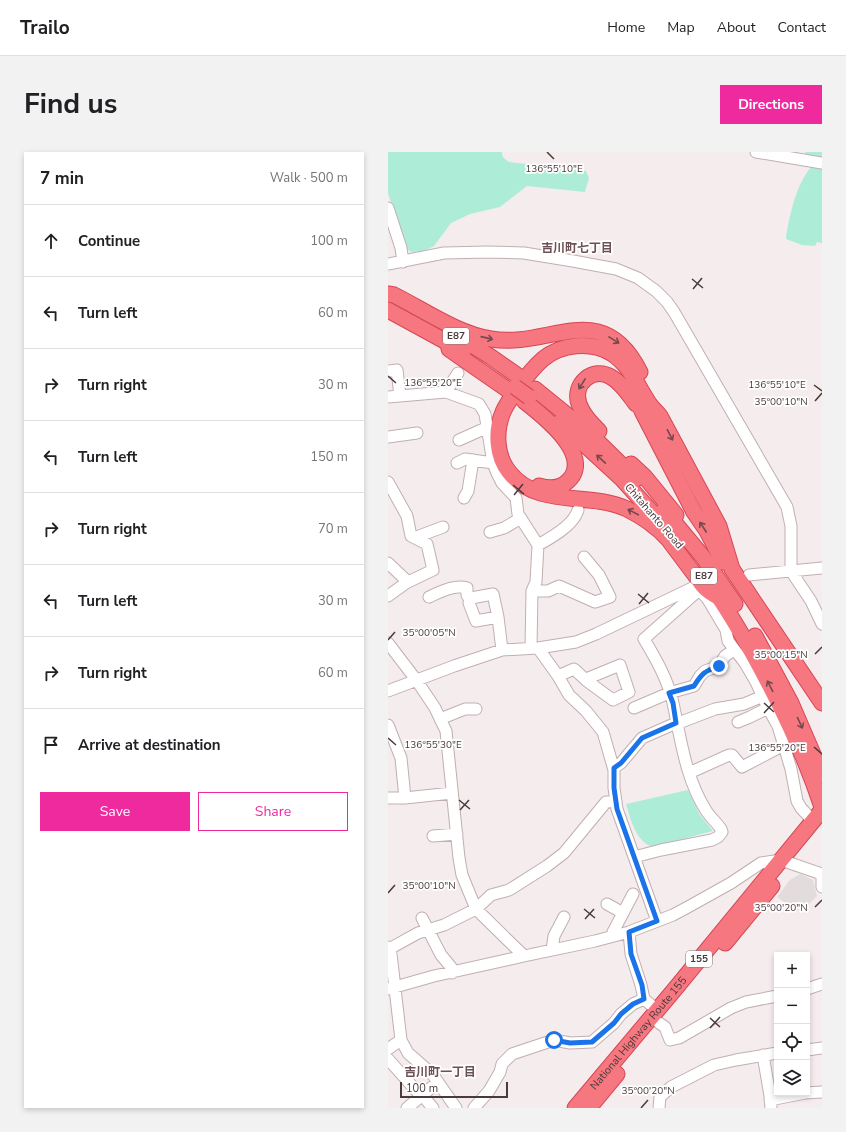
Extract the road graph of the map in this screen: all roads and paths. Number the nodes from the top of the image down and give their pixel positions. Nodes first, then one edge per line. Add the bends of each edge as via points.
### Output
1 (756, 152) edge
2 (822, 162) edge
3 (388, 208) edge
4 (403, 262) junction
5 (388, 264) edge
6 (388, 294) edge
7 (388, 298) edge
8 (388, 310) edge
9 (388, 371) edge
10 (458, 373) dead end
11 (516, 386) junction
12 (446, 392) junction
13 (400, 396) junction
14 (529, 396) junction
15 (388, 397) edge
16 (642, 411) junction
17 (660, 416) junction
18 (488, 427) junction
19 (417, 433) dead end
20 (388, 437) edge
21 (459, 440) dead end
22 (473, 460) junction
23 (457, 463) dead end
24 (493, 463) junction
25 (388, 482) edge
26 (464, 498) dead end
27 (578, 510) dead end
28 (521, 518) junction
29 (443, 526) dead end
30 (490, 532) dead end
31 (416, 538) junction
32 (538, 545) junction
33 (584, 557) dead end
34 (390, 568) edge
35 (822, 568) edge
36 (713, 570) junction
37 (791, 571) junction
38 (748, 575) dead end
39 (406, 583) junction
40 (699, 590) junction
41 (532, 591) junction
42 (388, 596) edge
43 (429, 597) dead end
44 (719, 598) junction
45 (470, 600) junction
46 (819, 611) edge
47 (498, 617) junction
48 (822, 624) edge
49 (388, 643) edge
50 (534, 648) junction
51 (502, 650) junction
52 (734, 650) junction
53 (558, 676) junction
54 (586, 679) dead end
55 (417, 681) junction
56 (388, 691) edge
57 (669, 693) junction
58 (763, 696) junction
59 (822, 703) edge
60 (634, 708) dead end
61 (768, 708) junction
62 (476, 709) dead end
63 (822, 713) edge
64 (440, 719) junction
65 (738, 722) dead end
66 (676, 723) junction
67 (388, 725) edge
68 (784, 745) junction
69 (614, 768) junction
70 (689, 773) junction
71 (822, 775) edge
72 (452, 794) junction
73 (388, 798) edge
74 (405, 798) junction
75 (616, 801) junction
76 (820, 812) edge
77 (457, 834) junction
78 (434, 836) dead end
79 (634, 857) junction
80 (786, 862) junction
81 (822, 874) edge
82 (822, 878) edge
83 (822, 887) edge
84 (633, 894) dead end
85 (607, 904) dead end
86 (476, 909) junction
87 (623, 913) junction
88 (564, 917) dead end
89 (422, 918) dead end
90 (657, 921) junction
91 (428, 929) junction
92 (629, 932) junction
93 (614, 936) junction
94 (389, 948) edge
95 (552, 950) junction
96 (524, 956) junction
97 (452, 973) junction
98 (822, 984) edge
99 (391, 988) edge
100 (810, 988) edge
101 (774, 997) edge
102 (644, 999) junction
103 (658, 1016) junction
104 (401, 1040) junction
105 (822, 1048) edge
106 (388, 1049) edge
107 (810, 1050) edge
108 (774, 1054) edge
109 (763, 1055) junction
110 (388, 1059) edge
111 (438, 1082) junction
112 (822, 1092) edge
113 (422, 1096) junction
114 (770, 1104) edge
115 (406, 1108) edge
116 (433, 1108) edge
117 (456, 1108) edge
118 (474, 1108) edge
119 (575, 1108) edge
120 (589, 1108) edge
121 (659, 1108) edge

1 - 2 street
3 - 4 street
4 - 5 street
4 - 37 street via 444,253 524,253 611,268 638,278 650,287 674,312 784,501 790,520
6 -> 17 highway via 470,334 493,340 526,339 578,330 602,334 620,344 635,362 658,404
7 - 11 highway, Chitahanto Road / E87 via 491,357
8 - 11 highway, Chitahanto Road / E87 via 461,350
9 - 13 street via 397,370
10 - 12 street
11 - 14 highway, Chitahanto Road / E87
12 - 13 street
12 - 18 street via 479,404
13 - 15 street
14 - 16 highway via 536,411 563,437 573,456 572,476 562,485 548,488 532,484 511,464 504,432 510,412 530,382 547,365 560,356 573,353 603,356 626,376
14 - 36 highway, Chitahanto Road / E87 via 558,407 611,453 668,514
44 -> 14 highway, Chitahanto Road / E87 via 647,505 577,437
16 -> 36 highway via 624,388 605,374 591,375 579,387 578,403 586,417 661,496 700,545
63 -> 16 highway via 729,574
44 -> 17 highway via 706,589 666,538 640,516 605,502 552,497 534,491 520,483 509,472 504,466 499,450 499,427 503,412 512,397 544,359 573,346 597,347 616,357 631,373 647,401
17 -> 59 highway via 719,526 732,569
18 - 21 street
18 - 24 street
19 - 20 street
22 - 23 street via 465,459
22 - 24 street
22 - 26 street via 468,490
24 - 28 street via 502,483 516,498
25 - 31 street via 407,516 411,536
27 - 32 street via 576,518
28 - 30 street via 504,528
28 - 32 street
29 - 31 street
31 - 39 street via 427,544 434,570
32 - 41 street via 536,582
33 - 41 street via 610,597 595,602 559,586 548,591
34 - 39 street
35 - 37 street
36 -> 71 highway, Chitahanto Road / E87 via 770,661
37 - 38 street
37 - 46 street
39 - 42 street
40 - 50 street via 696,586 576,642
40 - 52 street via 707,598 726,630 728,641
40 - 57 street via 644,639 659,663
41 - 50 street
43 - 45 street via 450,589 465,587
76 -> 44 highway, Chitahanto Road / E87 via 782,710 737,625
45 - 47 street via 476,621
45 - 47 street via 493,594
46 - 48 street
47 - 51 street
49 - 55 street
50 - 51 street
50 - 53 street
51 - 55 street
52 - 57 street via 725,656 719,666 705,671 694,686
52 - 58 street via 745,663
53 - 54 street via 574,669
53 - 69 street via 569,695 603,732
55 - 56 street
55 - 64 street
57 - 60 street
57 - 66 street
58 - 61 street
58 - 66 street via 744,704 716,709
61 - 65 street
61 - 68 street via 778,726
62 - 64 street via 465,709
64 - 72 street via 446,731
66 - 69 street via 642,738
66 - 70 street
67 - 74 street via 401,758
68 - 70 street via 742,767 732,755 728,755
68 - 76 street via 797,801 801,808
69 - 75 street
70 - 79 street via 707,812 722,832 712,840
72 - 74 street
72 - 77 street
73 - 74 street
75 - 79 street
75 - 86 street via 606,802 564,852 547,866 509,890 491,895
76 - 80 highway, National Highway Route 155 / 155
77 - 78 street
77 - 86 street via 462,875
79 - 90 street
80 - 81 street
80 - 90 street via 762,863 701,901
80 - 103 highway, National Highway Route 155 / 155 via 736,913
82 - 83 street
84 - 87 street
85 - 87 street
86 - 91 street via 444,925
86 - 96 street via 524,953
87 - 93 street via 613,932
88 - 95 street via 554,936
89 - 91 street
90 - 92 street
91 - 94 street
91 - 97 street
92 - 93 street
92 - 102 street via 631,954
93 - 95 street
94 - 99 street
95 - 96 street
96 - 97 street
97 - 99 street
98 - 100 street
99 - 104 street
101 - 103 street via 731,1008 679,1038 670,1040
102 - 103 street
102 - 118 street via 633,1004 592,1042 570,1043 554,1040 512,1054 502,1064 489,1091
103 - 119 highway, National Highway Route 155 / 155
103 - 120 highway, National Highway Route 155 / 155
104 - 106 street
104 - 111 street via 408,1053
105 - 107 street
108 - 109 street
109 - 114 street
109 - 121 street via 714,1065 671,1086 660,1097
110 - 113 street
111 - 113 street
111 - 117 street
112 - 114 street via 805,1093
113 - 115 street
113 - 116 street

